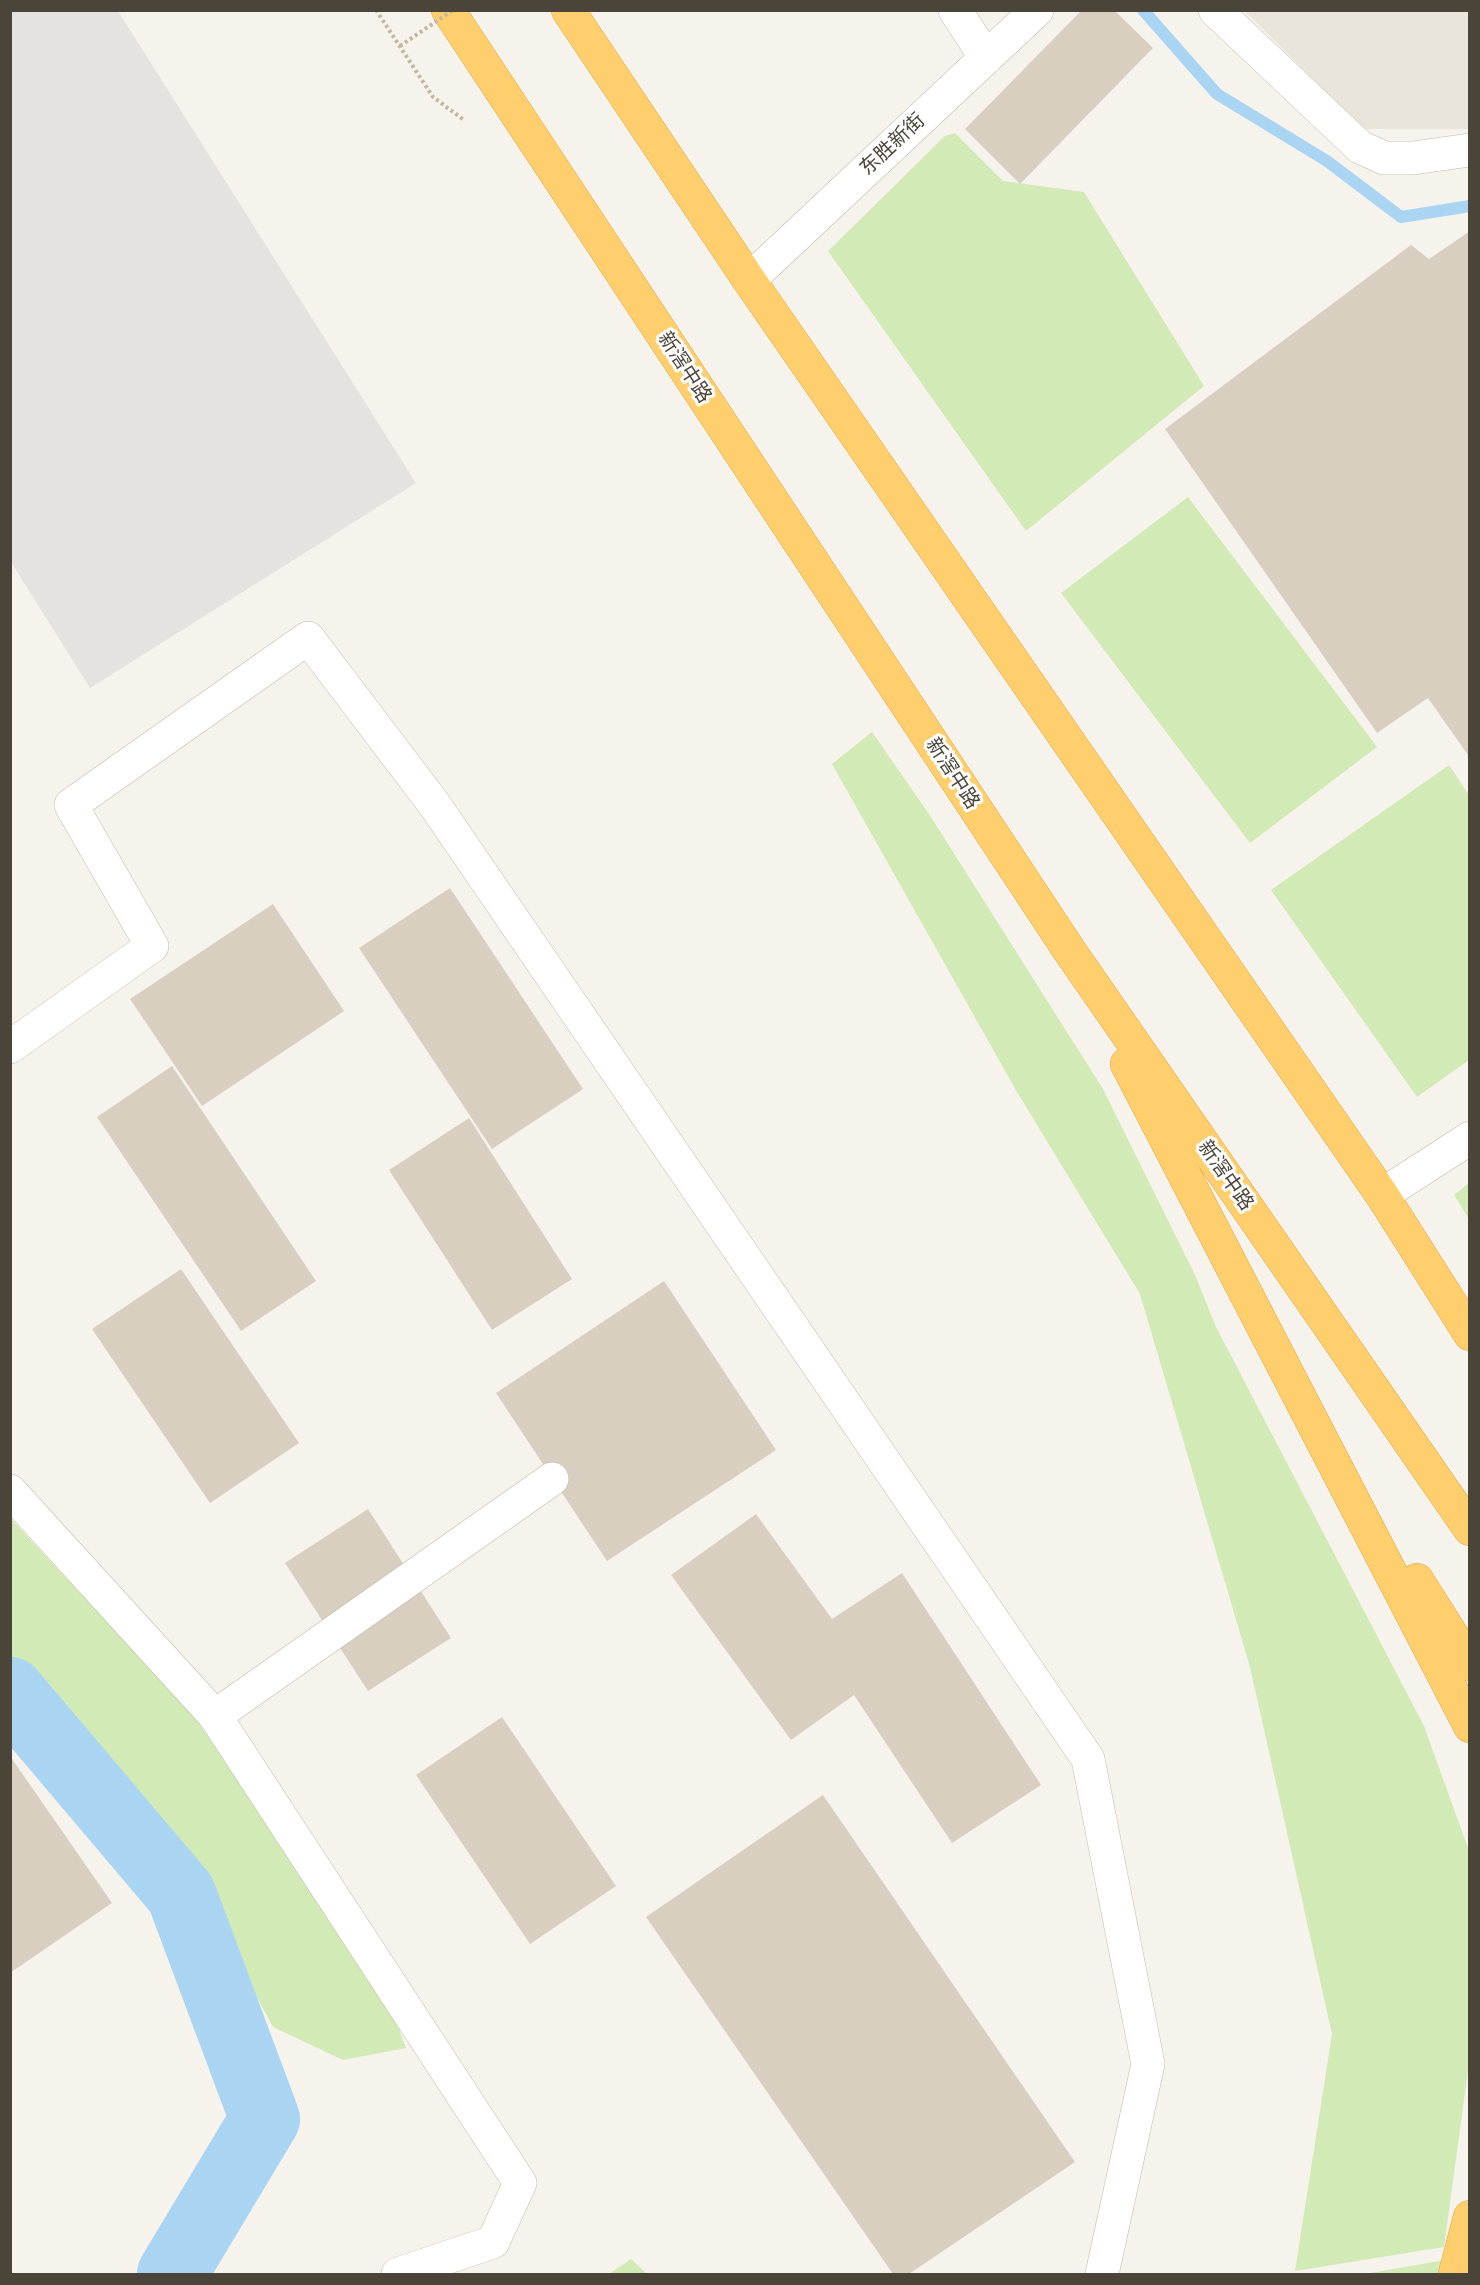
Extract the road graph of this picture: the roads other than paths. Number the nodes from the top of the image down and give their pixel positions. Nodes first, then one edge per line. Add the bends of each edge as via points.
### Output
1 (448, 10) edge
2 (568, 10) edge
3 (955, 10) edge
4 (1037, 10) edge
5 (1215, 10) edge
6 (986, 58) junction
7 (1470, 150) edge
8 (749, 280) junction
9 (1069, 950) junction
10 (10, 1047) edge
11 (1470, 1138) edge
12 (1382, 1195) junction
13 (1470, 1294) edge
14 (1470, 1334) edge
15 (1284, 1368) junction
16 (552, 1479) dead end
17 (10, 1491) edge
18 (1470, 1528) edge
19 (1470, 1664) edge
20 (214, 1716) junction
21 (1470, 1726) edge
22 (1470, 2217) edge
23 (398, 2274) edge
24 (1102, 2274) edge
25 (1455, 2274) edge

1 - 9 highway, 新滘中路
2 - 8 highway
3 - 6 street
4 - 6 street, 东胜新街
5 - 7 street via 1360,147 1384,158
6 - 8 street, 东胜新街
8 - 12 highway
9 - 15 highway
9 - 18 highway, 新滘中路
10 - 24 street via 152,946 71,805 309,638 434,804 1088,1759 1148,2064
11 - 12 street
12 - 13 highway
12 - 14 highway
15 - 19 highway
15 - 21 highway
16 - 20 street
17 - 20 street
20 - 23 street via 520,2182 493,2242
22 - 25 highway

